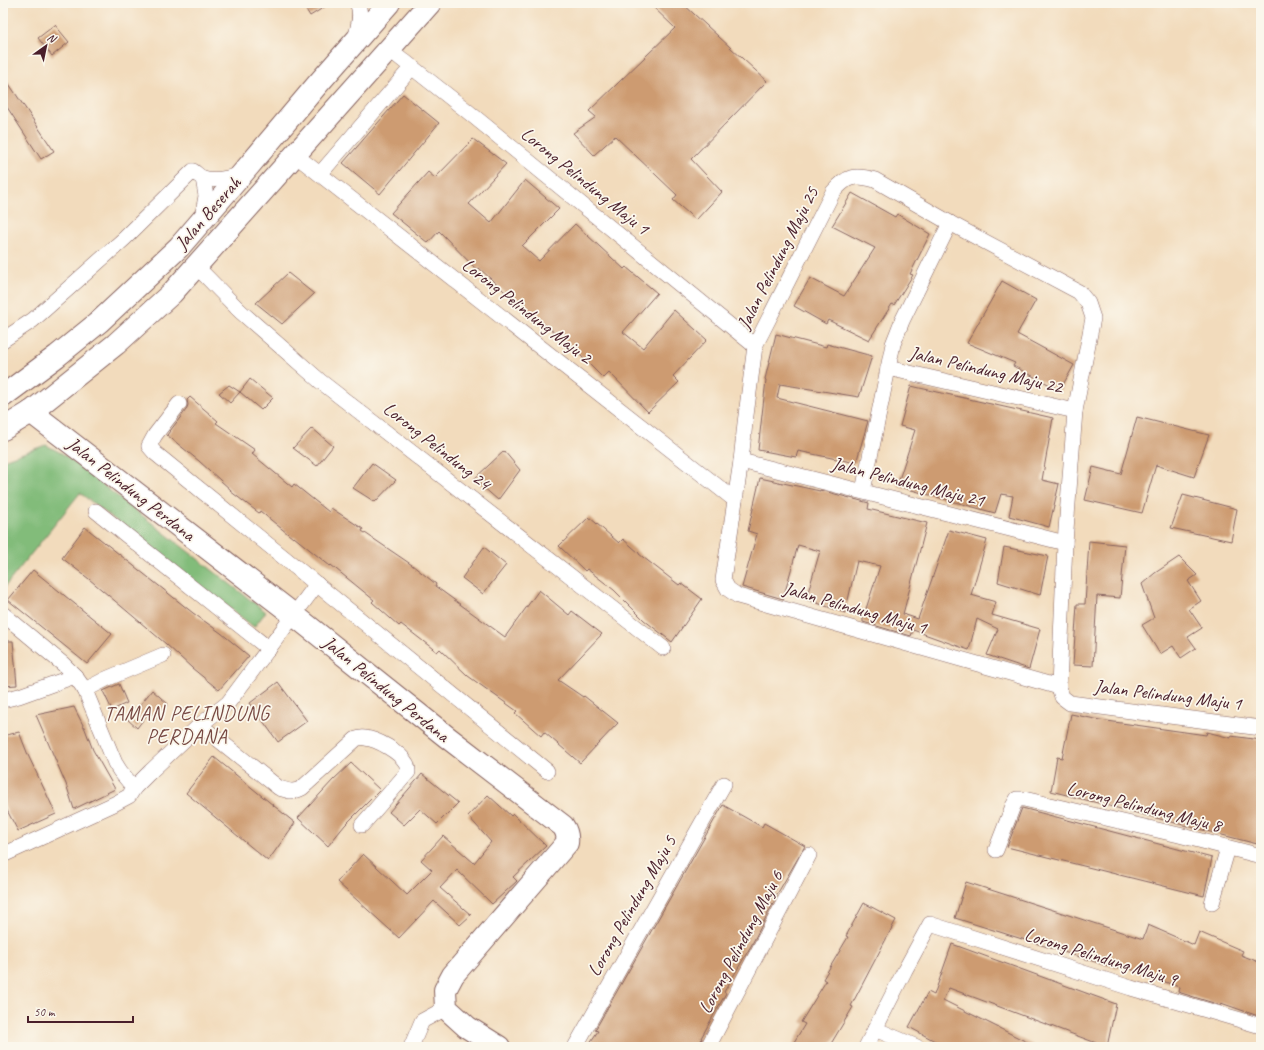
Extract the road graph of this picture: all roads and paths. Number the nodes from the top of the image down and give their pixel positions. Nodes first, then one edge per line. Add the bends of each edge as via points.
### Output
1 (388, 3) edge
2 (392, 3) edge
3 (430, 3) edge
4 (363, 4) edge
5 (414, 20) junction
6 (354, 43) junction
7 (389, 48) junction
8 (412, 67) junction
9 (294, 154) junction
10 (242, 174) junction
11 (320, 174) junction
12 (203, 178) junction
13 (202, 222) junction
14 (950, 223) junction
15 (196, 266) junction
16 (3, 340) edge
17 (755, 346) junction
18 (888, 368) junction
19 (3, 396) edge
20 (179, 404) dead end
21 (1075, 411) junction
22 (31, 412) junction
23 (3, 429) edge
24 (741, 461) junction
25 (863, 492) junction
26 (735, 500) junction
27 (96, 511) dead end
28 (1064, 543) junction
29 (317, 584) junction
30 (3, 614) edge
31 (294, 615) junction
32 (269, 648) junction
33 (663, 648) dead end
34 (163, 656) dead end
35 (75, 676) junction
36 (1059, 687) junction
37 (85, 690) junction
38 (3, 700) edge
39 (200, 725) junction
40 (1261, 728) edge
41 (547, 771) dead end
42 (724, 784) dead end
43 (134, 788) junction
44 (362, 825) dead end
45 (1228, 848) junction
46 (996, 850) dead end
47 (4, 853) edge
48 (809, 855) dead end
49 (1261, 856) edge
50 (1212, 903) dead end
51 (446, 1008) junction
52 (1261, 1026) edge
53 (874, 1029) junction
54 (411, 1047) edge
55 (499, 1047) edge
56 (575, 1047) edge
57 (708, 1047) edge
58 (866, 1047) edge
59 (917, 1047) edge

1 - 6 main road, Jalan Beserah
2 - 5 main road
3 - 5 main road, Jalan Beserah
4 - 6 street
5 - 7 main road, Jalan Beserah
6 - 10 main road, Jalan Beserah
7 - 8 street, Lorong Pelindung Maju 1
7 - 9 main road, Jalan Beserah
8 - 11 street
8 - 17 street, Lorong Pelindung Maju 1
9 - 11 street, Lorong Pelindung Maju 2
9 - 15 main road, Jalan Beserah
10 - 12 street via 224,179
10 - 13 main road, Jalan Beserah
11 - 26 street, Lorong Pelindung Maju 2
12 - 13 street via 206,196
12 - 16 street via 193,170 124,240 33,320
13 - 19 main road, Jalan Beserah via 179,248 99,322
14 - 17 street, Jalan Pelindung Maju 25 via 875,180 855,176 839,184
14 - 18 street via 902,321 893,344
14 - 21 street, Jalan Pelindung Maju 25 via 1079,292 1088,303 1093,318
15 - 22 main road, Jalan Beserah via 172,293 116,344
15 - 33 street, Lorong Pelindung 24 via 240,311 320,380
17 - 24 street, Jalan Pelindung Maju 25
18 - 21 street, Jalan Pelindung Maju 22
18 - 25 street
20 - 29 street, Jalan Pelindung Perdana via 149,446
21 - 28 street
22 - 23 main road, Jalan Beserah
22 - 31 main road, Jalan Pelindung Perdana
24 - 25 street, Jalan Pelindung Maju 21
24 - 26 street, Jalan Pelindung Maju 25
25 - 28 street, Jalan Pelindung Maju 21
26 - 36 street, Jalan Pelindung Maju 1 via 723,580 728,589 738,596
27 - 32 street, Jalan Pelindung Perdana
28 - 36 street
29 - 31 street
29 - 41 street, Jalan Pelindung Perdana
30 - 35 street
31 - 32 street
31 - 51 main road, Jalan Pelindung Perdana via 563,826 566,831 567,842 453,975 446,990
32 - 39 street via 228,703
34 - 37 street
35 - 37 street
35 - 38 street
36 - 40 street, Jalan Pelindung Maju 1 via 1062,697 1070,703
37 - 43 street via 115,763
39 - 43 street
39 - 44 street via 279,788 296,792 356,739 364,737 390,748 407,764 408,772
42 - 56 street, Lorong Pelindung Maju 5
43 - 47 street via 129,796 114,804
45 - 46 street, Lorong Pelindung Maju 8 via 1017,799
45 - 49 street, Lorong Pelindung Maju 8
45 - 50 street
48 - 57 street, Lorong Pelindung Maju 6
51 - 54 street via 422,1021
51 - 55 main road via 467,1027
52 - 53 street, Lorong Pelindung Maju 9 via 930,924
53 - 58 street
53 - 59 street

